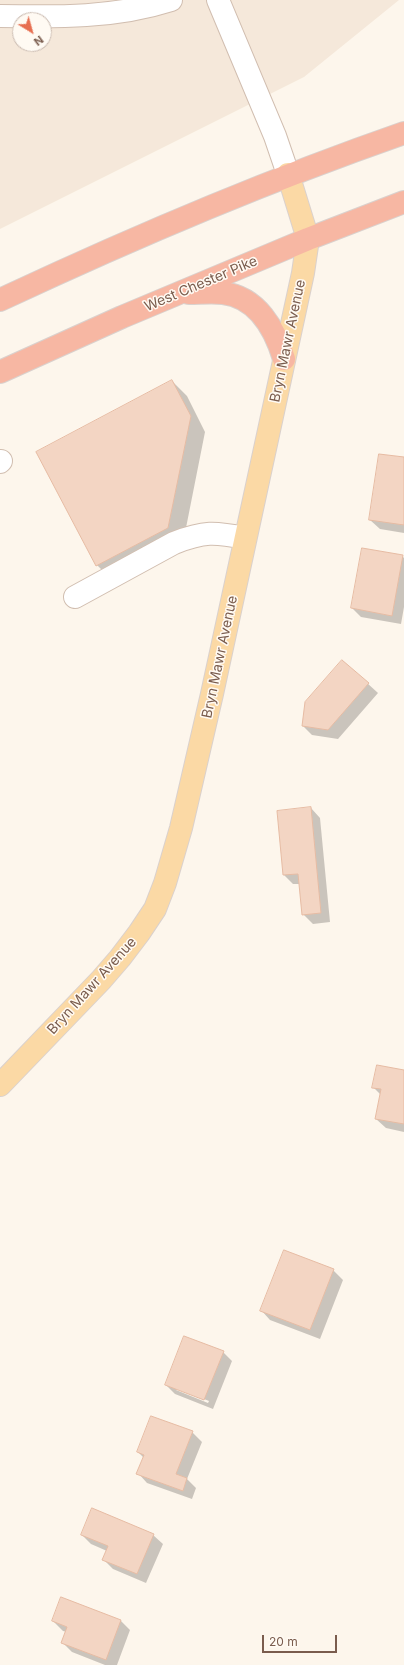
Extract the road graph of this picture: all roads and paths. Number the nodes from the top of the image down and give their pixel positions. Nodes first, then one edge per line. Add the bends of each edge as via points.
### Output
1 (171, 0) edge
2 (218, 0) edge
3 (0, 16) edge
4 (404, 133) edge
5 (288, 174) junction
6 (404, 202) edge
7 (308, 239) junction
8 (180, 293) junction
9 (0, 300) edge
10 (284, 359) junction
11 (0, 372) edge
12 (245, 538) junction
13 (75, 597) dead end
14 (0, 1085) edge

1 - 3 street via 112,14 58,17
2 - 5 street via 275,136
4 - 5 highway
5 - 7 main road, Bryn Mawr Avenue
5 - 9 highway via 125,243
6 - 7 highway, West Chester Pike
7 - 8 highway, West Chester Pike
7 - 10 main road, Bryn Mawr Avenue
8 - 10 highway via 223,293 248,302 270,325
8 - 11 highway, West Chester Pike via 42,351
10 - 12 main road, Bryn Mawr Avenue
12 - 13 street via 220,533 204,533 189,537
12 - 14 main road, Bryn Mawr Avenue via 181,828 155,909 101,980

